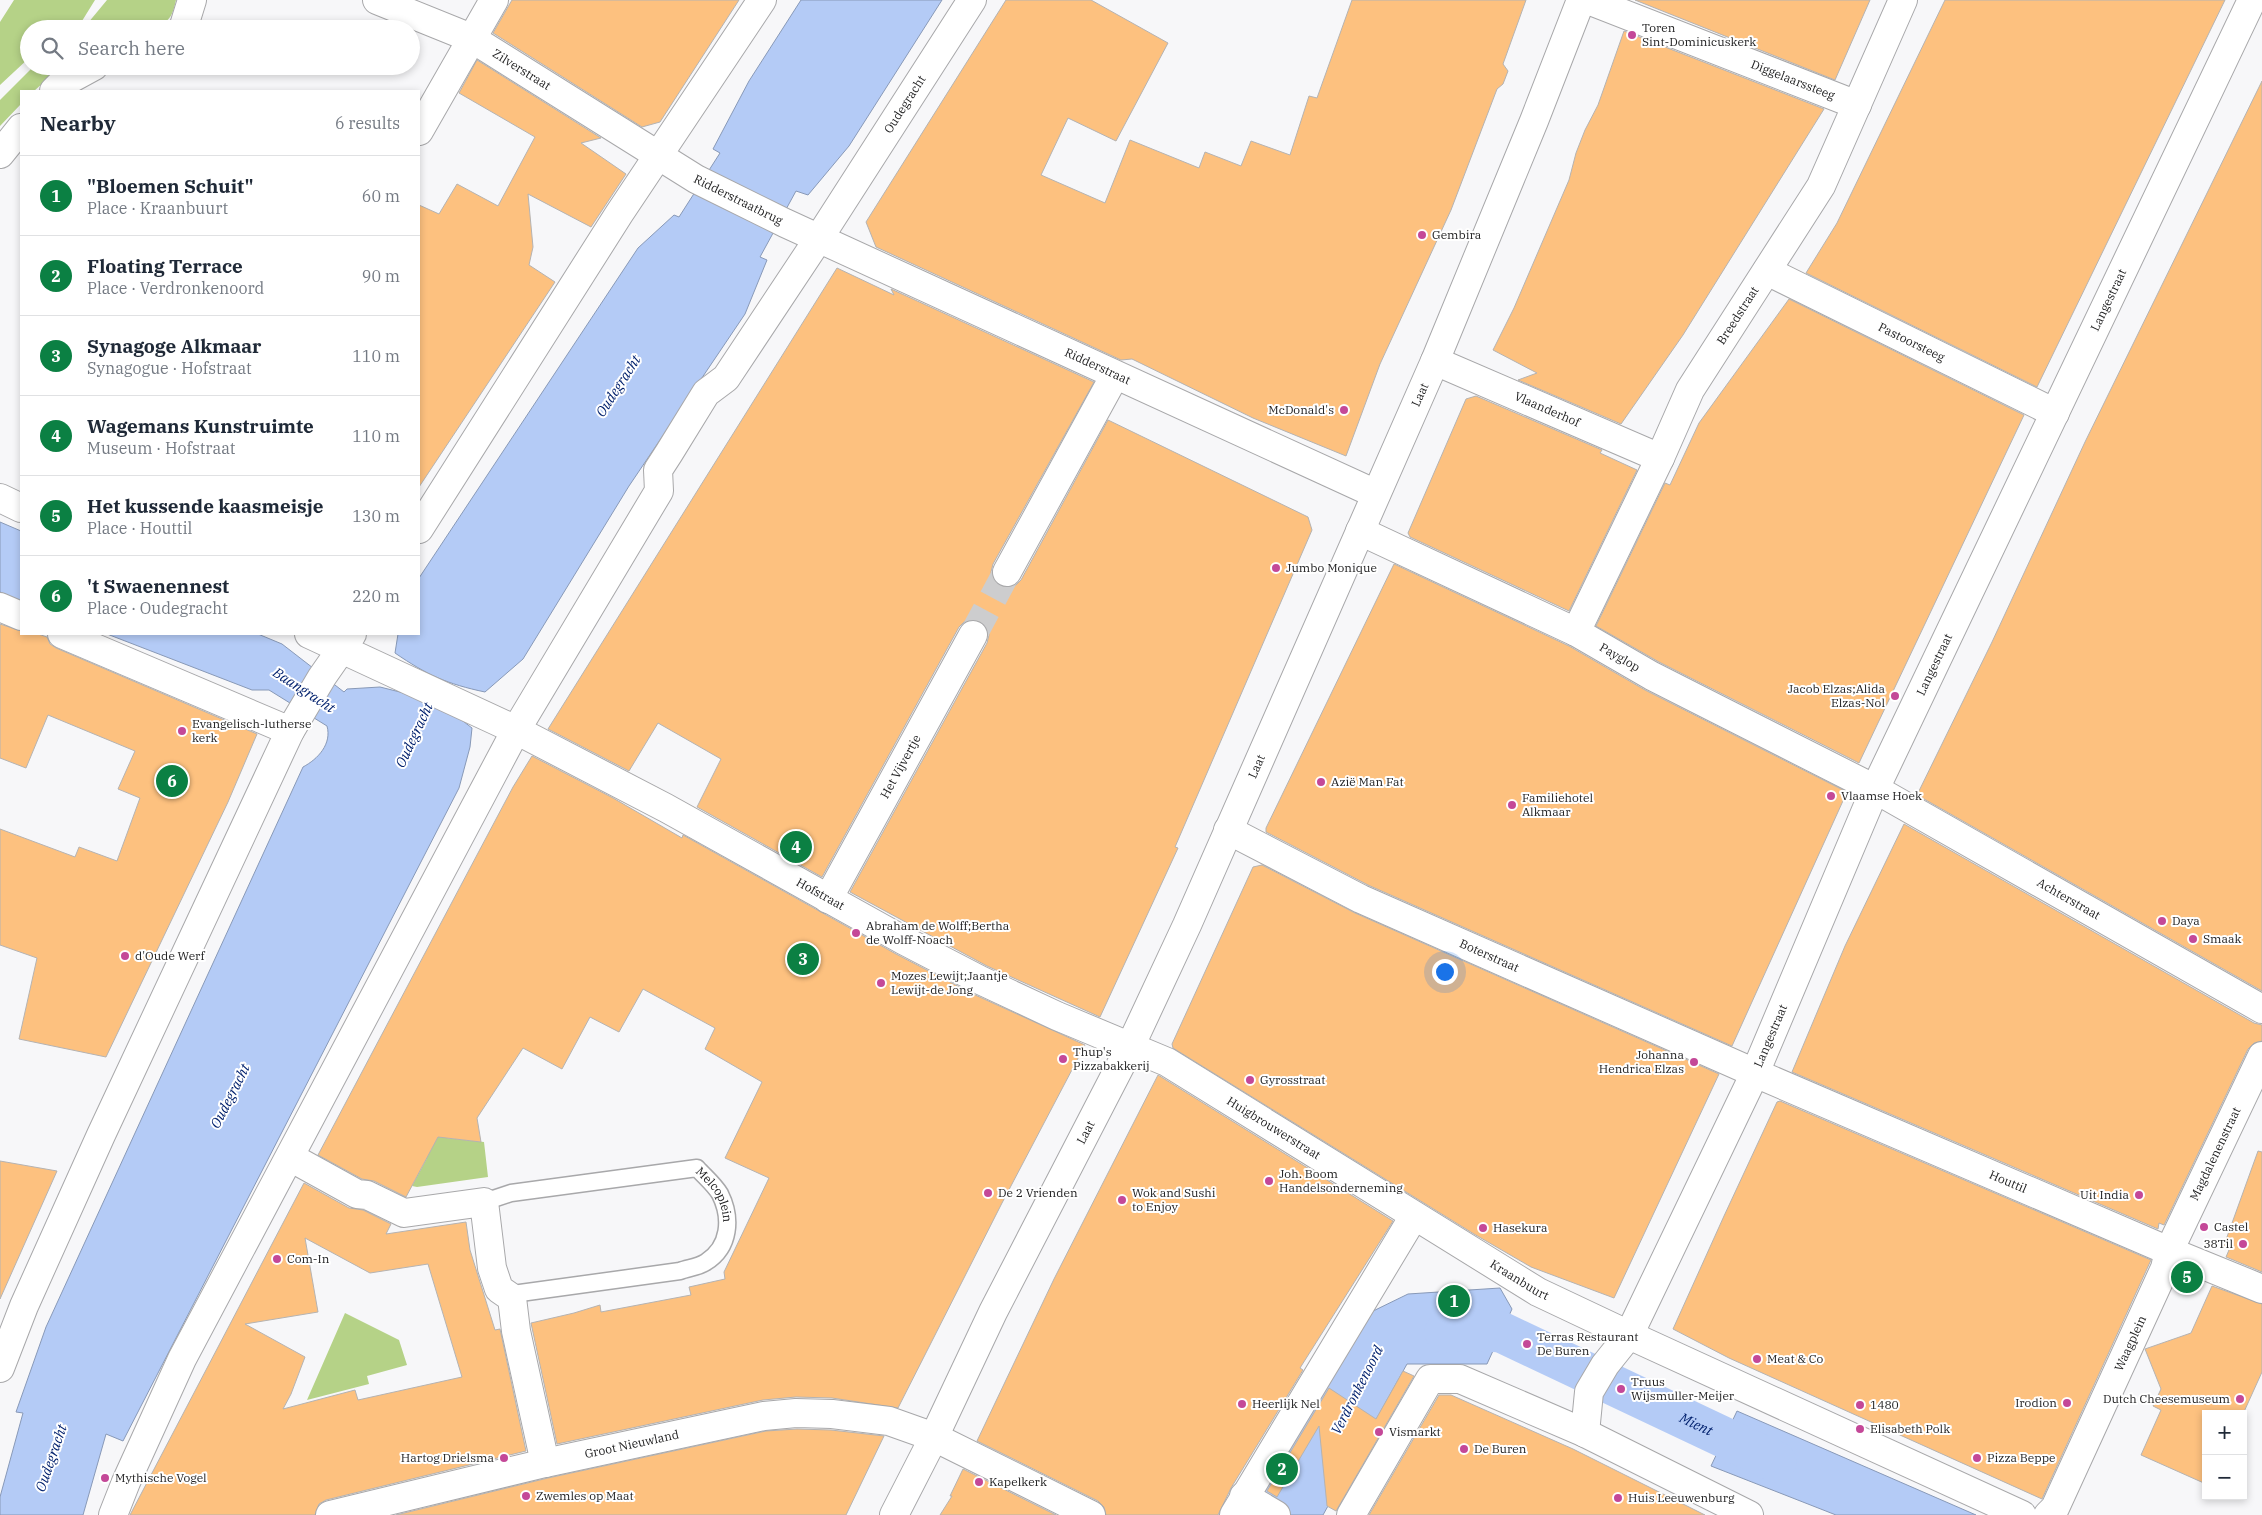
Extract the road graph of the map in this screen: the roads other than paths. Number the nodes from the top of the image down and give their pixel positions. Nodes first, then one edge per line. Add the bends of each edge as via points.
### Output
1 (192, 0) edge
2 (378, 0) edge
3 (494, 0) edge
4 (762, 0) edge
5 (972, 0) edge
6 (1581, 0) edge
7 (1588, 0) edge
8 (1903, 0) edge
9 (2255, 2) edge
10 (186, 20) edge
11 (471, 38) junction
12 (78, 75) edge
13 (55, 90) edge
14 (1857, 105) junction
15 (20, 129) edge
16 (420, 130) edge
17 (0, 154) edge
18 (659, 156) junction
19 (819, 238) junction
20 (1767, 271) junction
21 (1436, 361) junction
22 (1115, 375) junction
23 (2055, 413) junction
24 (1660, 458) junction
25 (1376, 494) junction
26 (0, 498) edge
27 (20, 508) edge
28 (420, 527) edge
29 (1360, 532) junction
30 (1007, 572) tunnel mouth
31 (0, 607) edge
32 (20, 616) edge
33 (1576, 632) junction
34 (64, 635) edge
35 (314, 635) edge
36 (973, 635) tunnel mouth
37 (347, 641) edge
38 (516, 730) junction
39 (290, 731) junction
40 (1875, 788) junction
41 (1228, 830) junction
42 (828, 899) junction
43 (2262, 1009) edge
44 (1134, 1038) junction
45 (2262, 1056) edge
46 (1755, 1072) junction
47 (290, 1157) junction
48 (484, 1202) junction
49 (1414, 1216) junction
50 (2169, 1251) junction
51 (2262, 1289) edge
52 (512, 1298) junction
53 (1629, 1335) junction
54 (0, 1368) edge
55 (1585, 1433) junction
56 (934, 1437) junction
57 (545, 1463) junction
58 (1239, 1506) edge
59 (113, 1515) edge
60 (330, 1515) edge
61 (894, 1515) edge
62 (1091, 1515) edge
63 (1276, 1515) edge
64 (1351, 1515) edge
65 (1749, 1515) edge
66 (2022, 1515) edge
67 (2048, 1515) edge

1 - 10 street
2 - 11 street, Zilverstraat
3 - 11 street
4 - 18 street
5 - 19 street, Oudegracht
6 - 21 street, Laat
7 - 14 street, Diggelaarssteeg
8 - 14 street, Breedstraat
9 - 23 street, Langestraat
11 - 16 street
11 - 18 street, Zilverstraat
12 - 13 street
14 - 20 street, Breedstraat via 1821,186
15 - 17 street
18 - 19 street, Ridderstraatbrug via 696,179
18 - 28 street
19 - 22 street, Ridderstraat
19 - 38 street, Oudegracht via 726,378 706,393 668,453 658,470 659,490
20 - 23 street, Pastoorsteeg
20 - 24 street, Breedstraat via 1690,390
21 - 24 street, Vlaanderhof
21 - 25 street, Laat
22 - 25 street, Ridderstraat
22 - 30 street
23 - 40 street, Langestraat
24 - 33 street, Breedstraat
25 - 29 street, Laat
26 - 27 street
29 - 33 street, Payglop
29 - 41 street, Laat
31 - 32 street
33 - 40 street, Payglop via 1652,676
34 - 39 street
35 - 37 street
36 - 42 street, Het Vijvertje
37 - 38 street, Hofstraat via 391,671
37 - 39 street
38 - 42 street, Hofstraat via 666,808
38 - 47 street, Oudegracht
39 - 54 street via 100,1135
40 - 43 street, Achterstraat
40 - 46 street, Langestraat
41 - 44 street, Laat
41 - 46 street, Boterstraat via 1361,899
42 - 44 street, Hofstraat via 980,980
44 - 49 street, Huigbrouwerstraat via 1167,1062
44 - 56 street, Laat via 996,1306
45 - 50 street, Magdalenenstraat
46 - 50 street, Houttil
46 - 53 street, Langestraat
47 - 48 street, Melcoplein via 357,1194 367,1195 404,1213
47 - 59 street, Oudegracht via 182,1359
48 - 52 street via 492,1268 499,1289
48 - 52 lane, Melcoplein via 511,1193 697,1168 719,1192 728,1213 728,1231 720,1251 705,1263 680,1271 520,1293
49 - 53 street, Kraanbuurt via 1538,1292
49 - 58 street
50 - 51 street, Houttil
50 - 67 street, Waagplein via 2165,1268 2055,1508
52 - 57 street via 516,1331
53 - 55 street, Langestraat via 1589,1392
53 - 66 street
55 - 64 street via 1460,1379 1430,1379
55 - 65 street
56 - 57 street, Groot Nieuwland via 888,1421 796,1413 764,1416
56 - 61 street, Laat
56 - 62 street, Groot Nieuwland
57 - 60 street, Groot Nieuwland
58 - 63 street

